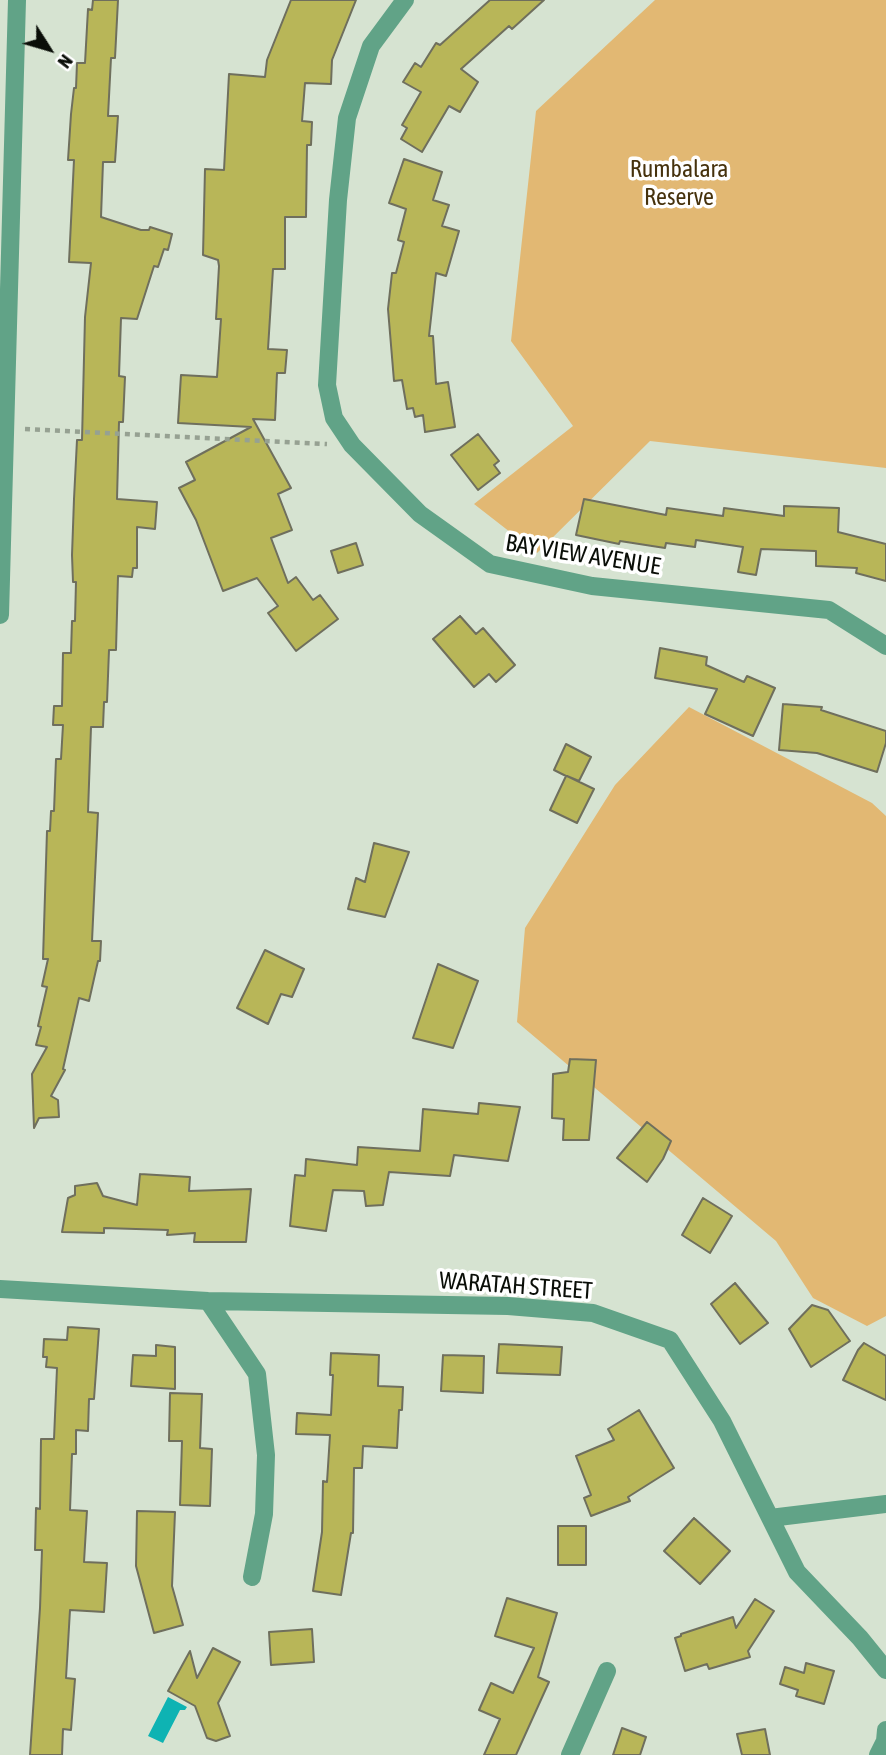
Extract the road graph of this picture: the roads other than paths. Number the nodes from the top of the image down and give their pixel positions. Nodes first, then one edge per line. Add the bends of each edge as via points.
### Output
1 (17, 0) edge
2 (405, 0) edge
3 (3, 466) edge
4 (0, 615) edge
5 (886, 646) edge
6 (0, 1289) edge
7 (208, 1301) junction
8 (886, 1504) edge
9 (770, 1518) junction
10 (252, 1577) dead end
11 (886, 1670) edge
12 (607, 1671) dead end
13 (886, 1730) edge
14 (570, 1755) edge
15 (878, 1755) edge

1 - 3 street
2 - 5 street, BAY VIEW AVENUE via 371,46 347,118 327,385 334,418 352,446 420,514 490,564 592,586 829,610
3 - 4 street
6 - 7 street, WARATAH STREET
7 - 9 street, WARATAH STREET via 508,1306 593,1313 670,1340 722,1421
7 - 10 street via 257,1374 266,1455 264,1514
8 - 9 street
9 - 11 street, WARATAH STREET via 797,1572
12 - 14 street
13 - 15 street

